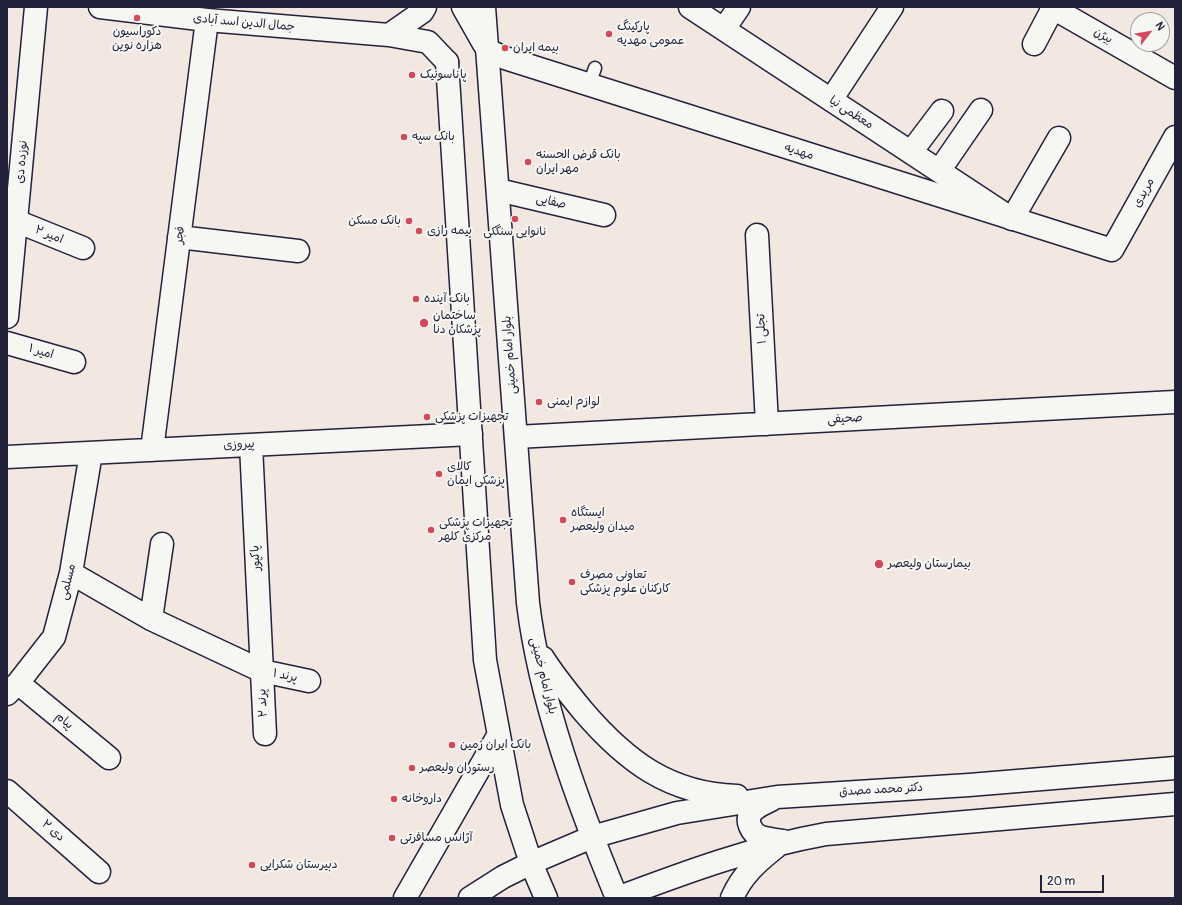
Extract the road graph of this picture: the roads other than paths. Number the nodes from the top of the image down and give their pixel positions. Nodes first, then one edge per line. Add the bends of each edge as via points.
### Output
1 (36, 7) edge
2 (100, 7) edge
3 (425, 7) edge
4 (463, 7) edge
5 (484, 7) edge
6 (690, 7) edge
7 (739, 7) edge
8 (892, 7) edge
9 (1052, 8) edge
10 (208, 20) junction
11 (724, 30) junction
12 (389, 35) junction
13 (1034, 44) dead end
14 (487, 50) junction
15 (1175, 78) edge
16 (831, 100) junction
17 (981, 110) dead end
18 (942, 111) dead end
19 (1058, 138) dead end
20 (1173, 145) edge
21 (911, 152) junction
22 (940, 171) junction
23 (498, 190) junction
24 (604, 215) dead end
25 (1012, 219) junction
26 (16, 221) junction
27 (757, 235) dead end
28 (180, 237) junction
29 (82, 248) dead end
30 (1112, 250) joint
31 (298, 251) dead end
32 (10, 255) edge
33 (7, 317) edge
34 (7, 343) edge
35 (74, 362) dead end
36 (1175, 402) edge
37 (767, 424) junction
38 (471, 434) junction
39 (516, 437) junction
40 (251, 445) junction
41 (152, 450) junction
42 (91, 453) junction
43 (7, 457) edge
44 (162, 544) dead end
45 (71, 573) junction
46 (151, 619) junction
47 (533, 642) junction
48 (262, 671) junction
49 (309, 681) dead end
50 (12, 689) edge
51 (265, 734) dead end
52 (498, 736) junction
53 (109, 758) dead end
54 (1175, 768) edge
55 (7, 791) edge
56 (777, 797) junction
57 (1175, 804) edge
58 (592, 837) junction
59 (784, 841) junction
60 (530, 864) junction
61 (99, 872) dead end
62 (405, 898) edge
63 (470, 898) edge
64 (546, 898) edge
65 (617, 898) edge
66 (732, 898) edge

1 - 26 street, نوزده دی
2 - 10 street, جمال الدین اسد آبادی
3 - 12 street via 422,12
4 - 14 street
5 - 14 street, بلوار امام خمینی
6 - 11 street, معظمی نیا
7 - 11 street
8 - 16 street
9 - 13 street
9 - 15 street, بیژن
10 - 12 street, جمال الدین اسد آبادی
10 - 28 street, فجر
11 - 16 street, معظمی نیا
12 - 38 street, جمال الدین اسد آبادی via 428,42 447,62
14 - 23 street, بلوار امام خمینی
14 - 25 street, مهدیه via 505,58 592,77
16 - 21 street, معظمی نیا
17 - 22 street
18 - 21 street
19 - 25 street
20 - 30 street, مریدی
21 - 22 street, معظمی نیا
22 - 25 street, معظمی نیا
23 - 24 street, صفایی
23 - 39 street, بلوار امام خمینی
25 - 30 street, مهدیه
26 - 29 street, امیر ۲
26 - 32 street, نوزده دی
27 - 37 street, تجلی ١
28 - 31 street
28 - 41 street, فجر
32 - 33 street, نوزده دی
34 - 35 street, امیر ۱
36 - 37 street, صحیفی
37 - 39 street, صحیفی
38 - 40 street, پیروزی
38 - 52 street via 485,660
39 - 47 street, بلوار امام خمینی
40 - 41 street, پیروزی
40 - 48 street, پاکپور
41 - 42 street, پیروزی
42 - 43 street, پیروزی
42 - 45 street, مسلمی
44 - 46 street
45 - 46 street, پرند ۱
45 - 50 street, مسلمی via 54,637
46 - 48 street, پرند ۱
47 - 56 street via 570,695 614,745 639,765 663,780 689,790 723,796
47 - 58 street, بلوار امام خمینی via 562,748
48 - 49 street, پرند ۱
48 - 51 street, پرند ۲
50 - 53 street, پیام
52 - 60 street via 512,805
52 - 62 street
54 - 56 street, دکتر محمد مصدق
55 - 61 street, دی ۲
56 - 58 street, دکتر محمد مصدق via 677,813
56 - 59 street via 755,807 748,823 752,831 759,836
57 - 59 street via 870,829
58 - 60 street, دکتر محمد مصدق
58 - 65 street, بلوار امام خمینی
59 - 65 street via 682,873
59 - 66 street via 753,865 737,885
60 - 63 street, دکتر محمد مصدق via 503,877
60 - 64 street

